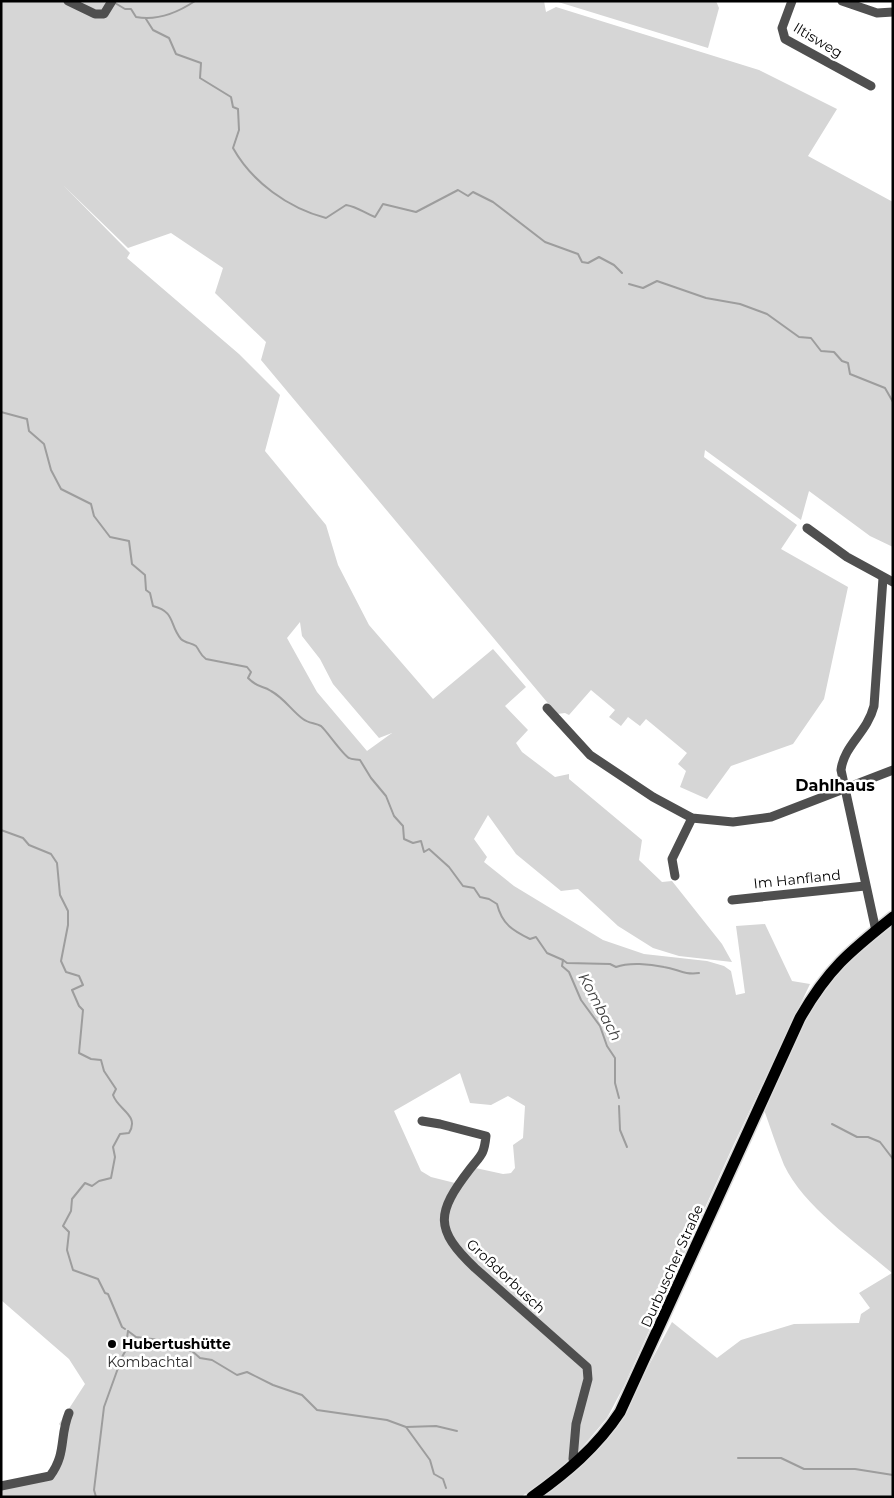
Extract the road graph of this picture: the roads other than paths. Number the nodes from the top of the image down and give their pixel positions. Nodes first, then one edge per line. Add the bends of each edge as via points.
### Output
1 (68, 1) edge
2 (112, 1) edge
3 (792, 1) edge
4 (842, 1) edge
5 (893, 12) edge
6 (870, 86) dead end
7 (807, 528) dead end
8 (884, 578) junction
9 (893, 582) edge
10 (547, 708) dead end
11 (893, 770) edge
12 (845, 787) junction
13 (692, 818) junction
14 (676, 876) dead end
15 (865, 886) junction
16 (732, 900) dead end
17 (893, 918) edge
18 (876, 931) junction
19 (422, 1121) dead end
20 (69, 1413) dead end
21 (576, 1463) junction
22 (1, 1486) edge
23 (532, 1497) edge

1 - 2 street via 95,14 104,14
3 - 6 street, Iltisweg via 782,28 785,39
4 - 5 street via 877,13
7 - 8 street via 847,557
8 - 9 street
8 - 12 street via 874,706 870,721 843,758
10 - 13 street via 590,755 653,797
11 - 12 street
12 - 13 street via 771,817 733,822
12 - 15 street
13 - 14 street via 672,859
15 - 16 street, Im Hanfland
15 - 18 street
17 - 18 main road, Durbuscher Straße
18 - 21 main road, Durbuscher Straße via 831,970 815,991 631,1392 604,1434
19 - 21 street, Großdorbusch via 486,1136 484,1154 446,1206 446,1233 457,1251 587,1367 588,1379 576,1431 573,1459
20 - 22 street via 62,1454 50,1476
21 - 23 main road, Durbuscher Straße

